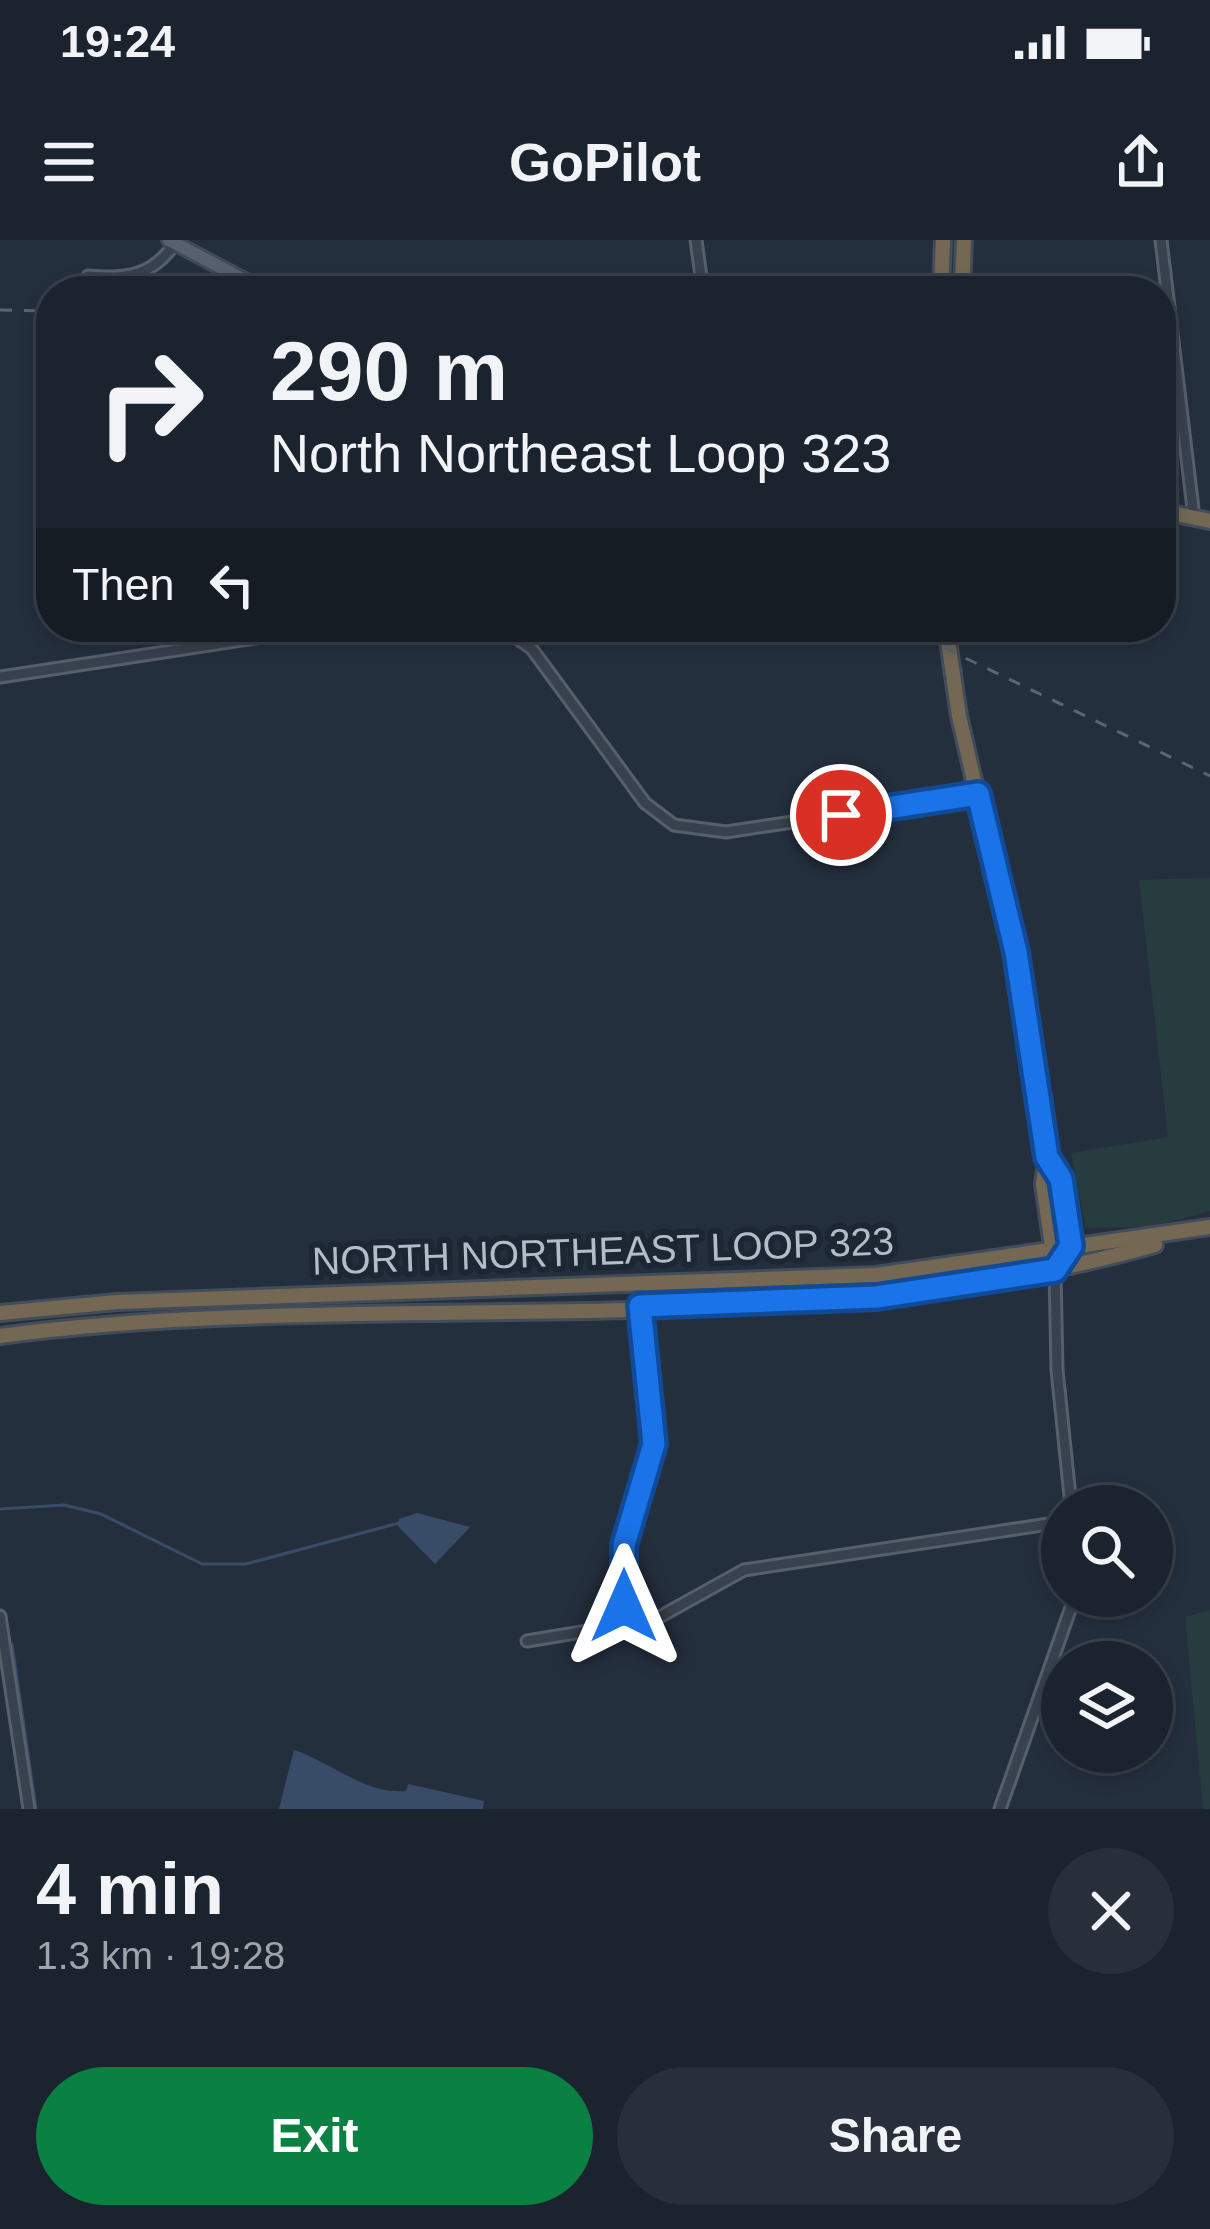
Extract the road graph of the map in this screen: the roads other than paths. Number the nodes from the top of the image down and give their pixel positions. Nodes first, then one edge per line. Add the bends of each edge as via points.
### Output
1 (696, 240) edge
2 (943, 240) edge
3 (964, 240) edge
4 (1161, 240) edge
5 (173, 241) edge
6 (88, 275) dead end
7 (110, 276) edge
8 (134, 276) edge
9 (237, 276) edge
10 (701, 276) edge
11 (942, 276) edge
12 (963, 276) edge
13 (1166, 276) edge
14 (1176, 342) edge
15 (1202, 519) edge
16 (230, 642) edge
17 (522, 642) edge
18 (949, 642) edge
19 (0, 677) edge
20 (978, 794) junction
21 (1047, 1157) junction
22 (1208, 1227) edge
23 (1071, 1246) junction
24 (1053, 1249) junction
25 (1055, 1270) junction
26 (876, 1275) junction
27 (638, 1285) junction
28 (563, 1287) junction
29 (877, 1297) junction
30 (236, 1298) junction
31 (640, 1306) junction
32 (564, 1309) junction
33 (0, 1313) edge
34 (237, 1320) junction
35 (0, 1336) edge
36 (1069, 1485) edge
37 (1041, 1525) edge
38 (0, 1616) edge
39 (1068, 1617) edge
40 (628, 1628) junction
41 (526, 1642) dead end
42 (29, 1809) edge
43 (1000, 1809) edge

1 - 10 street
2 - 11 highway
3 - 12 highway
4 - 13 street
5 - 8 street via 160,263
5 - 9 main road
6 - 7 street
14 - 15 street
16 - 19 street
17 - 20 street via 645,803 674,825 726,832
18 - 20 highway
20 - 21 highway via 1016,952
21 - 23 highway via 1061,1179
21 - 24 highway
22 - 23 highway, NORTH NORTHEAST LOOP 323
22 - 25 highway, NORTH NORTHEAST LOOP 323
23 - 24 highway, NORTH NORTHEAST LOOP 323
23 - 25 highway
24 - 25 highway
24 - 26 highway, NORTH NORTHEAST LOOP 323
25 - 29 highway, NORTH NORTHEAST LOOP 323
25 - 36 street
26 - 27 highway, NORTH NORTHEAST LOOP 323
26 - 29 highway
27 - 28 highway, NORTH NORTHEAST LOOP 323
27 - 31 street
28 - 30 highway, NORTH NORTHEAST LOOP 323
28 - 32 highway
29 - 31 highway, NORTH NORTHEAST LOOP 323
30 - 33 highway, NORTH NORTHEAST LOOP 323
30 - 34 highway
31 - 32 highway, NORTH NORTHEAST LOOP 323
31 - 40 street via 654,1444 622,1555
32 - 34 highway, NORTH NORTHEAST LOOP 323
34 - 35 highway, NORTH NORTHEAST LOOP 323
37 - 40 street via 744,1570
38 - 42 street
39 - 43 street
40 - 41 street

